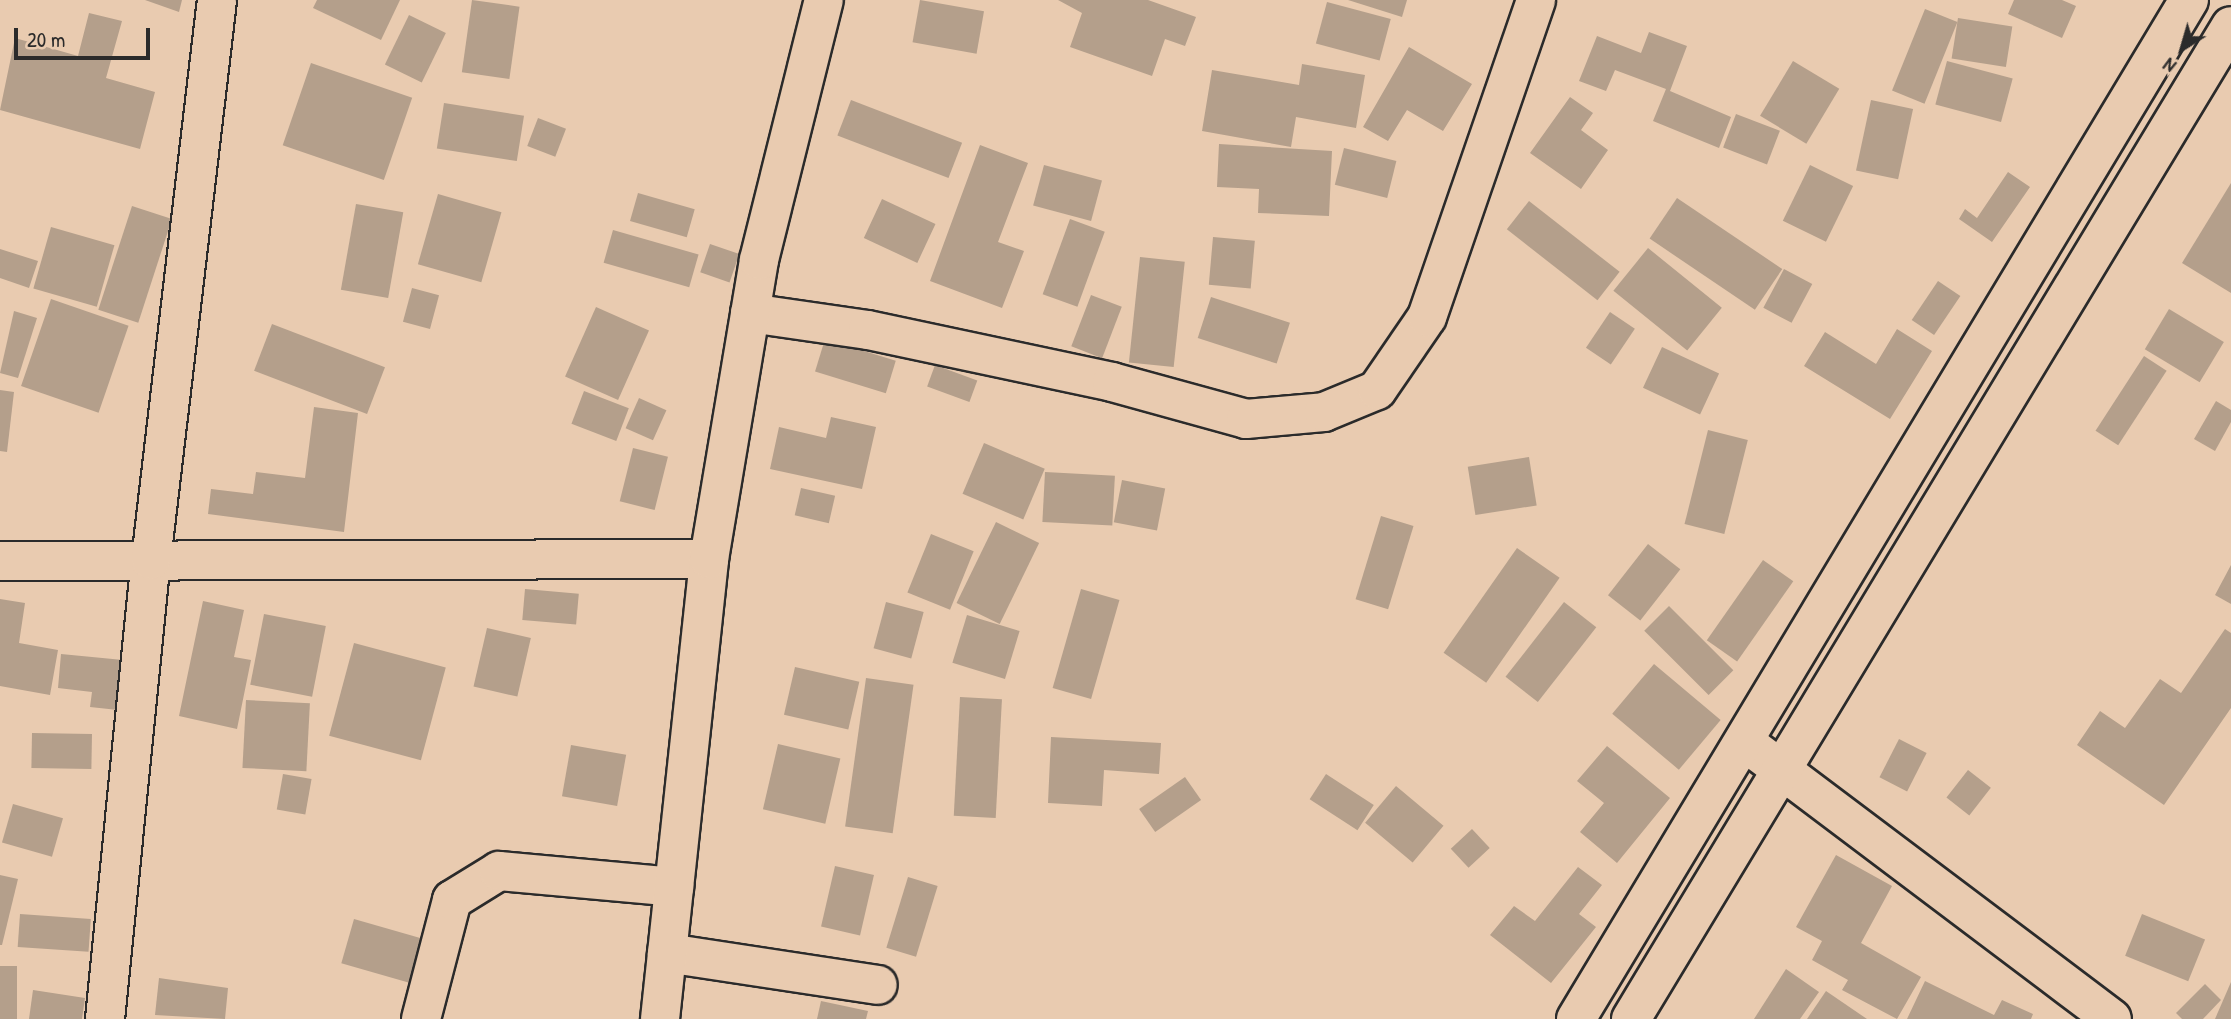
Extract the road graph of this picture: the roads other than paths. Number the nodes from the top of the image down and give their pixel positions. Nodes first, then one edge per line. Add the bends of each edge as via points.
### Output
1 (217, 0) edge
2 (824, 0) edge
3 (1536, 0) edge
4 (2189, 0) edge
5 (2231, 26) edge
6 (750, 313) junction
7 (709, 559) junction
8 (0, 561) edge
9 (151, 561) junction
10 (1746, 743) junction
11 (1785, 767) junction
12 (674, 887) junction
13 (667, 953) junction
14 (878, 985) dead end
15 (105, 1019) edge
16 (421, 1019) edge
17 (660, 1019) edge
18 (1576, 1019) edge
19 (1631, 1019) edge
20 (2112, 1019) edge

1 - 9 street
2 - 6 street
3 - 6 street via 1427,317 1377,390 1324,412 1246,419 1058,371 868,330
4 - 10 street
5 - 11 street
6 - 7 street
7 - 9 street
7 - 12 street
8 - 9 street
9 - 15 street
10 - 11 street
10 - 18 street
11 - 19 street
11 - 20 street
12 - 13 street
12 - 16 street via 499,871 452,900
13 - 14 street
13 - 17 street

